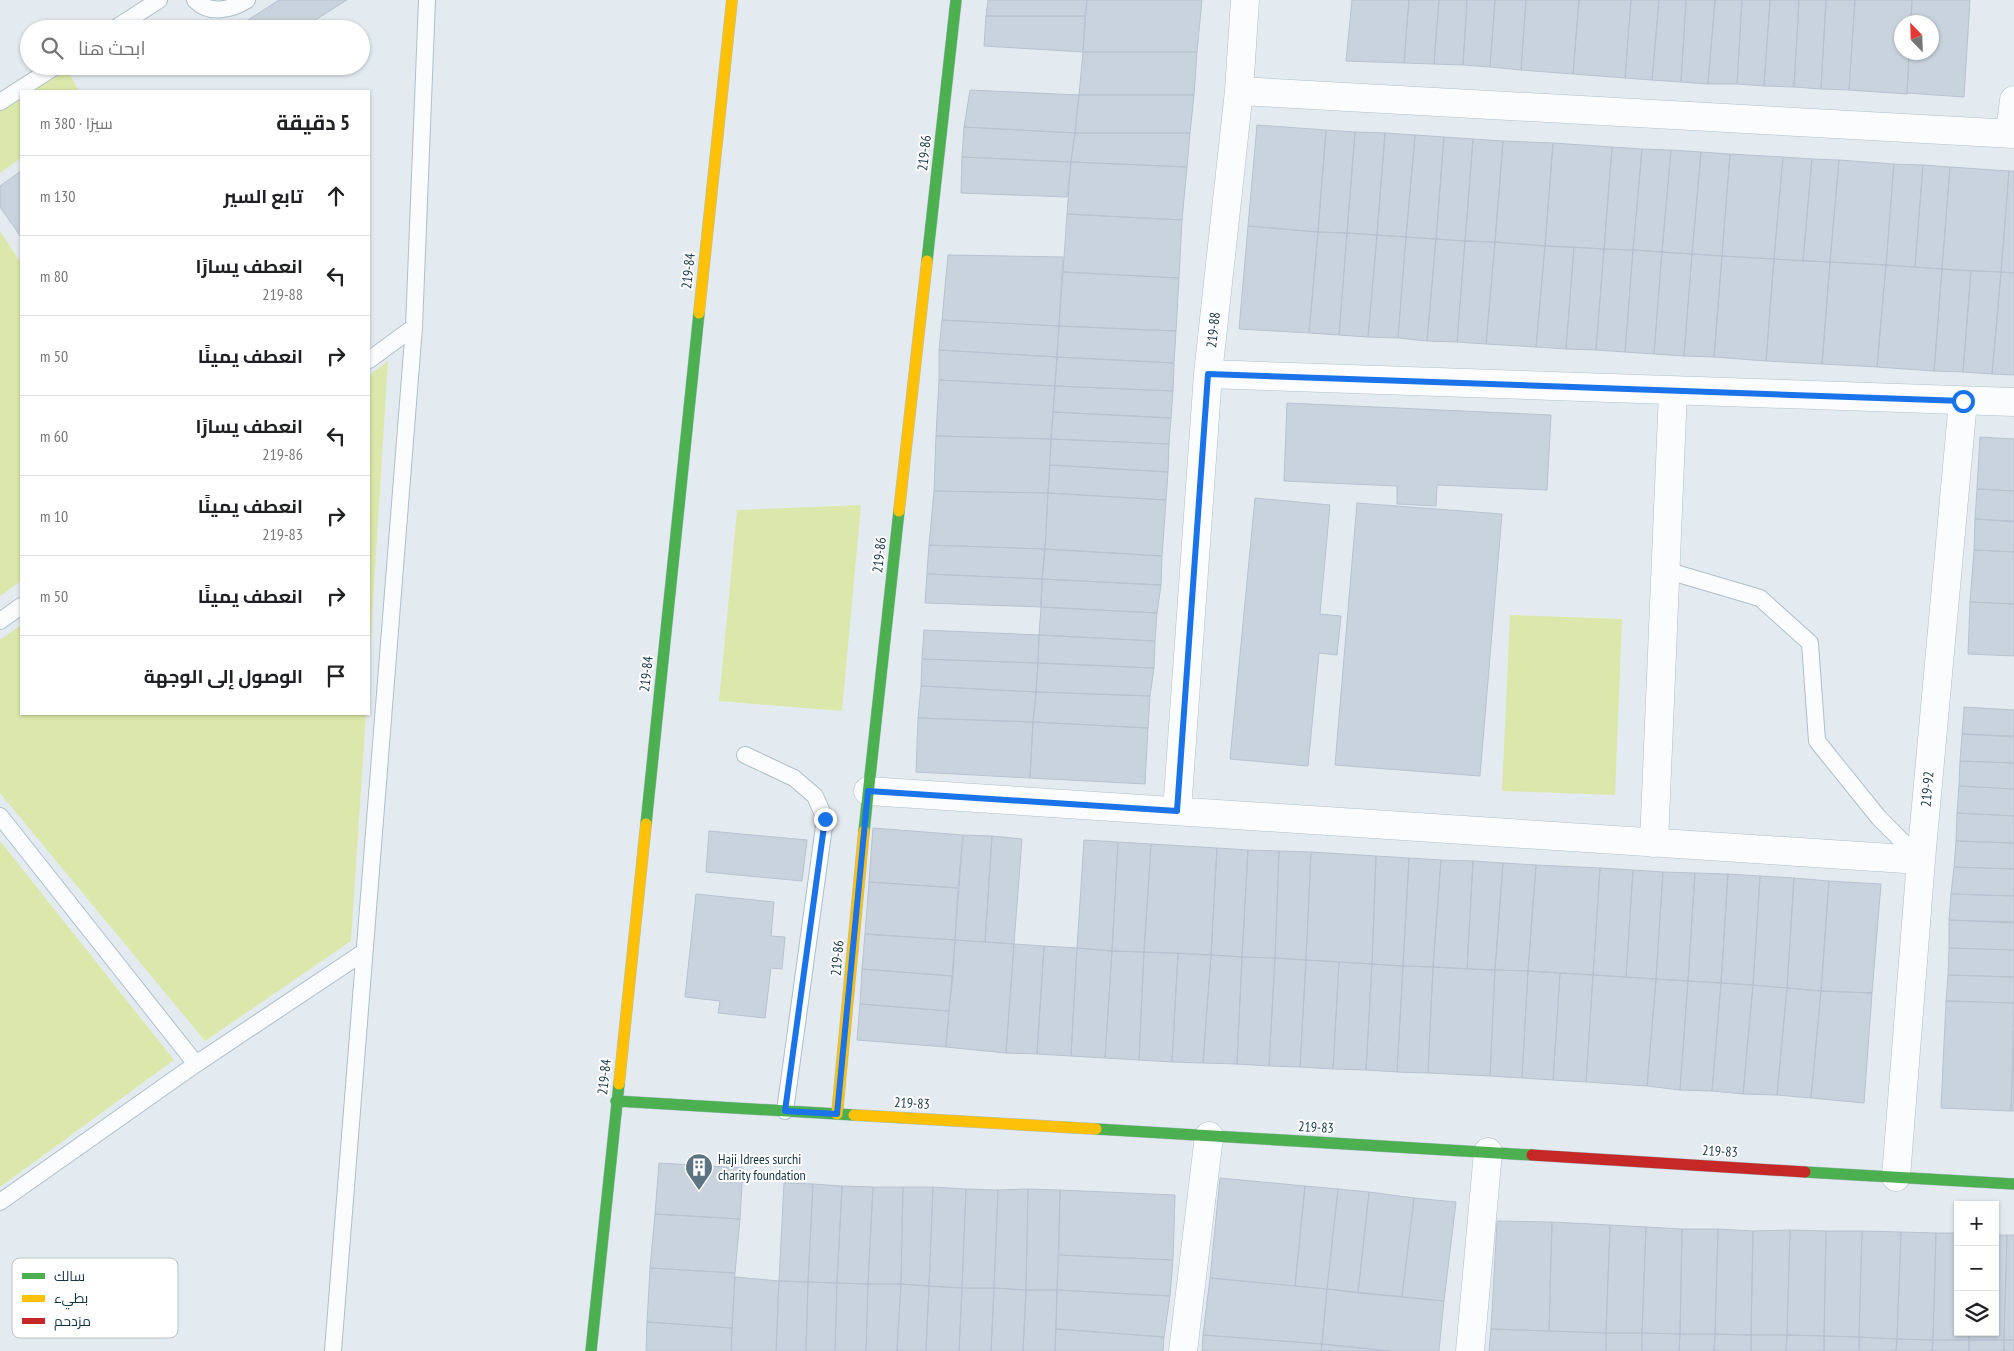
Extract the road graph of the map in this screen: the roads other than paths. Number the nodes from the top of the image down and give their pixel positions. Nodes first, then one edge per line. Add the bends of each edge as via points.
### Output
1 (159, 0) edge
2 (195, 0) edge
3 (247, 0) edge
4 (427, 0) edge
5 (732, 0) edge
6 (956, 0) edge
7 (1245, 0) edge
8 (128, 20) edge
9 (42, 75) edge
10 (1239, 91) junction
11 (2014, 100) edge
12 (0, 102) edge
13 (2012, 133) edge
14 (414, 327) junction
15 (370, 359) edge
16 (1208, 374) junction
17 (1673, 391) junction
18 (1963, 401) junction
19 (2014, 402) edge
20 (1665, 570) junction
21 (20, 607) edge
22 (0, 621) edge
23 (746, 755) dead end
24 (868, 791) junction
25 (1177, 811) junction
26 (0, 816) edge
27 (1654, 843) junction
28 (1921, 860) junction
29 (364, 952) junction
30 (196, 1064) junction
31 (616, 1101) junction
32 (785, 1111) junction
33 (837, 1114) junction
34 (1209, 1136) junction
35 (1488, 1152) junction
36 (1896, 1177) junction
37 (2014, 1184) edge
38 (0, 1202) edge
39 (333, 1351) edge
40 (591, 1351) edge
41 (1183, 1351) edge
42 (1470, 1351) edge

1 - 8 lane
2 - 3 lane via 211,9 226,10
4 - 14 lane
5 - 31 street, 219-84
6 - 24 street, 219-86
7 - 10 street, 219-88
9 - 12 lane
10 - 13 street
10 - 16 street, 219-88
11 - 13 street
14 - 15 lane
14 - 29 lane
16 - 17 street
16 - 25 street, 219-88
17 - 18 street
17 - 20 street
18 - 19 street
18 - 28 street, 219-92
20 - 27 street
20 - 28 lane via 1760,598 1810,644 1817,741 1879,818
21 - 22 lane
23 - 32 lane via 794,778 816,796 825,819
24 - 25 street
24 - 33 street, 219-86
25 - 27 street
26 - 30 lane
27 - 28 street
28 - 36 street, 219-92
29 - 30 lane
29 - 39 lane
30 - 38 lane
31 - 32 street, 219-83
31 - 40 street, 219-84
32 - 33 street, 219-83
33 - 34 street, 219-83
34 - 35 street, 219-83
34 - 41 street
35 - 36 street, 219-83
35 - 42 street
36 - 37 street, 219-83

